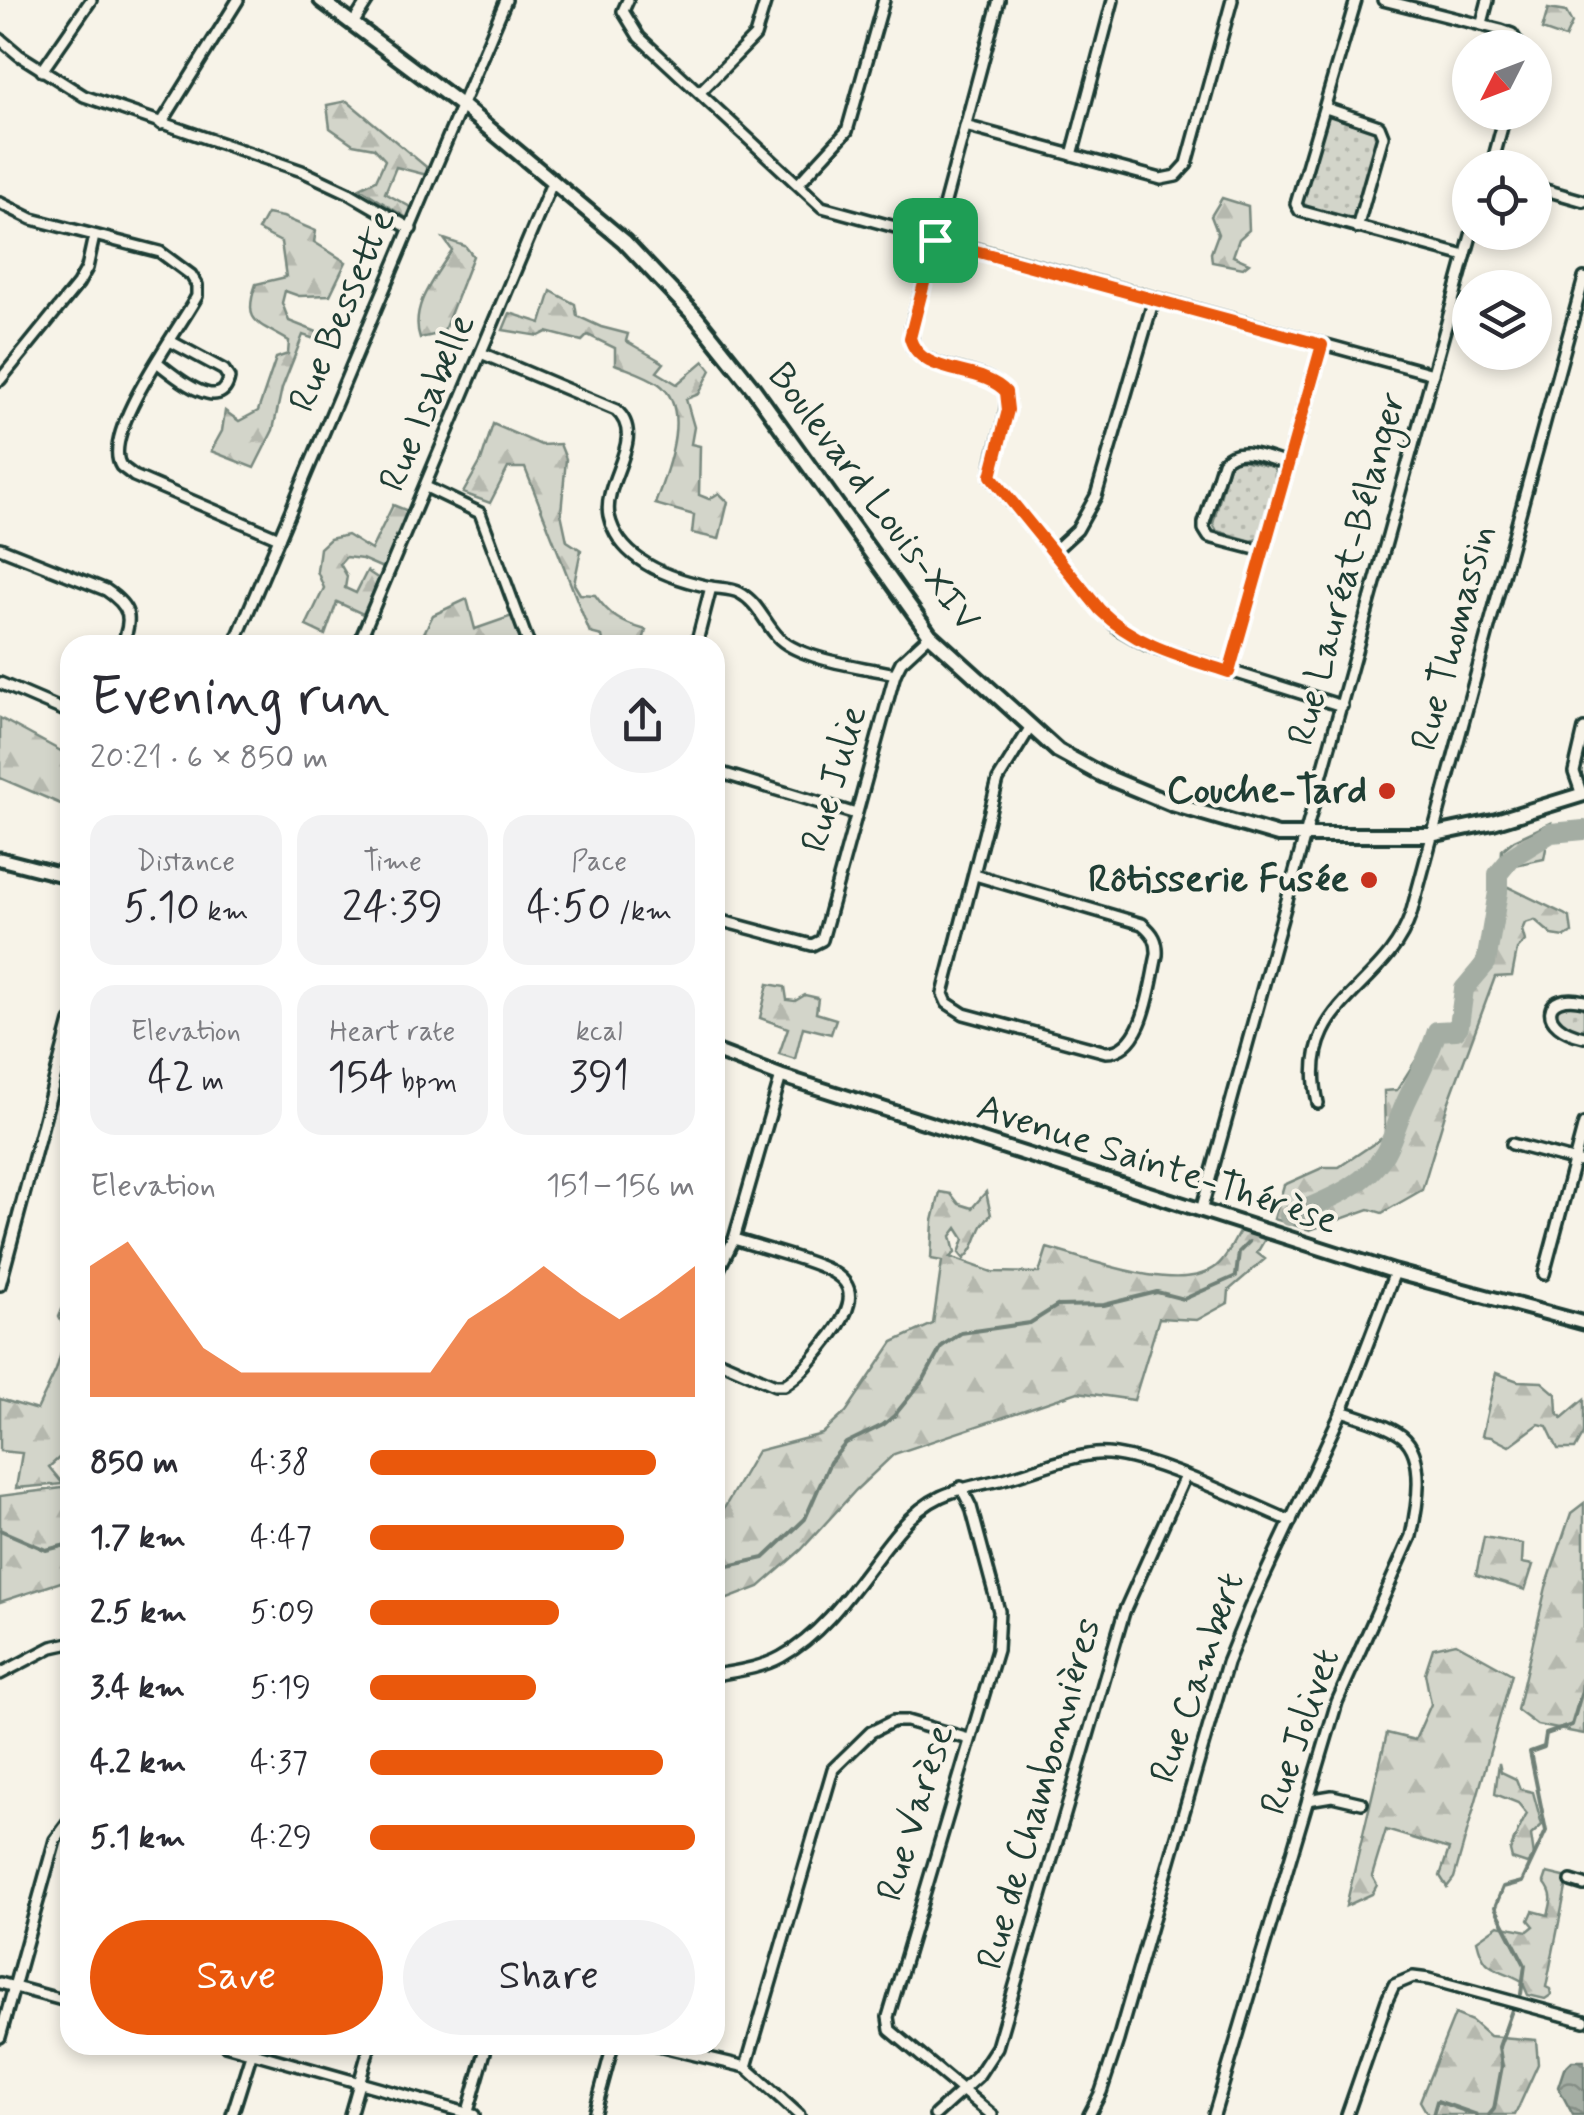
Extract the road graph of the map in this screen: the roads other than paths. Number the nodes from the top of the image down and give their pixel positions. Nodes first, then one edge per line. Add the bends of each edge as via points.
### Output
1 (91, 0) edge
2 (238, 0) edge
3 (321, 0) edge
4 (368, 0) edge
5 (506, 0) edge
6 (628, 0) edge
7 (766, 0) edge
8 (884, 0) edge
9 (999, 0) edge
10 (1113, 0) edge
11 (1232, 0) edge
12 (1356, 0) edge
13 (1383, 0) edge
14 (1488, 0) edge
15 (354, 22) junction
16 (1482, 23) junction
17 (1501, 30) edge
18 (0, 39) edge
19 (42, 71) junction
20 (700, 92) junction
21 (462, 105) junction
22 (1326, 108) junction
23 (161, 124) junction
24 (966, 126) junction
25 (1072, 155) junction
26 (552, 182) junction
27 (800, 183) junction
28 (1552, 193) edge
29 (0, 202) edge
30 (1584, 202) edge
31 (1357, 228) junction
32 (410, 229) junction
33 (94, 236) junction
34 (935, 240) junction
35 (1467, 250) edge
36 (1465, 256) junction
37 (1584, 278) edge
38 (1154, 299) junction
39 (170, 341) junction
40 (1322, 345) junction
41 (482, 353) junction
42 (157, 362) junction
43 (1433, 374) junction
44 (0, 380) edge
45 (1288, 464) junction
46 (426, 487) junction
47 (279, 538) junction
48 (0, 548) edge
49 (1263, 551) junction
50 (1053, 552) junction
51 (711, 587) junction
52 (126, 635) edge
53 (238, 635) edge
54 (362, 635) edge
55 (525, 635) edge
56 (699, 635) edge
57 (930, 635) junction
58 (1229, 672) junction
59 (895, 674) junction
60 (0, 683) edge
61 (1342, 706) junction
62 (60, 709) edge
63 (1030, 728) junction
64 (1584, 729) edge
65 (725, 774) edge
66 (1583, 795) edge
67 (856, 814) junction
68 (1431, 835) junction
69 (1306, 836) junction
70 (0, 859) edge
71 (60, 874) edge
72 (975, 875) junction
73 (725, 923) edge
74 (1584, 1001) edge
75 (1584, 1038) edge
76 (725, 1055) edge
77 (60, 1060) edge
78 (781, 1076) junction
79 (1318, 1104) dead end
80 (1584, 1124) edge
81 (1512, 1144) dead end
82 (1579, 1162) edge
83 (1201, 1210) junction
84 (734, 1240) junction
85 (725, 1258) edge
86 (1395, 1272) junction
87 (1544, 1274) dead end
88 (0, 1285) edge
89 (1584, 1323) edge
90 (725, 1363) edge
91 (1342, 1411) junction
92 (1185, 1476) junction
93 (961, 1486) junction
94 (1291, 1521) junction
95 (60, 1645) edge
96 (725, 1673) edge
97 (0, 1674) edge
98 (969, 1739) junction
99 (1308, 1800) junction
100 (1362, 1803) dead end
101 (60, 1832) edge
102 (1572, 1881) dead end
103 (1584, 1885) edge
104 (0, 1983) edge
105 (16, 1987) junction
106 (60, 1999) edge
107 (1584, 2022) edge
108 (0, 2037) edge
109 (250, 2055) edge
110 (271, 2055) edge
111 (367, 2055) edge
112 (485, 2055) edge
113 (610, 2055) edge
114 (696, 2055) edge
115 (746, 2067) junction
116 (359, 2082) junction
117 (963, 2090) junction
118 (470, 2114) edge
119 (232, 2115) edge
120 (350, 2115) edge
121 (594, 2115) edge
122 (799, 2115) edge
123 (935, 2115) edge
124 (992, 2115) edge
125 (1089, 2115) edge
126 (1214, 2115) edge
127 (1347, 2115) edge

1 - 19 street
2 - 23 street
3 - 15 main road, Boulevard Louis-XIV
4 - 15 street
5 - 21 street, Rue Bessette
6 - 20 street via 623,11 631,28
7 - 20 street via 755,36
8 - 27 street via 847,131
9 - 24 street
10 - 25 street
11 - 25 street via 1182,172 1161,180
12 - 22 street
13 - 16 street
14 - 16 street
15 - 21 main road, Boulevard Louis-XIV
16 - 17 street
18 - 19 street
19 - 23 street via 84,96
20 - 27 street
21 - 26 main road, Boulevard Louis-XIV
21 - 32 street, Rue Bessette
22 - 31 street via 1379,126 1383,136
22 - 31 street via 1296,204 1300,211
23 - 32 street via 302,171
24 - 25 street
24 - 34 street
26 - 41 street, Rue Isabelle
26 - 57 main road, Boulevard Louis-XIV via 624,240 697,318
27 - 34 street via 822,207
28 - 30 street
29 - 33 street
31 - 36 street
32 - 47 street, Rue Bessette
33 - 39 street via 160,252 191,275 197,296
33 - 44 street via 78,284
34 - 38 street
34 - 50 street via 912,348 930,362 990,378 1006,392 1008,410 991,476
35 - 36 street, Rue Lauréat-Bélanger
36 - 43 street, Rue Lauréat-Bélanger
37 - 68 street, Rue Thomassin
38 - 40 street
38 - 50 street via 1096,496 1077,530
39 - 42 street
39 - 42 street via 224,370 227,388 212,395
40 - 43 street
40 - 45 street
41 - 46 street, Rue Isabelle
41 - 51 street via 625,418 630,433 608,500 614,530 654,568
42 - 47 street via 120,436 122,466
43 - 61 street, Rue Lauréat-Bélanger
45 - 49 street
45 - 49 street via 1238,451 1228,455 1204,523 1210,537
46 - 54 street, Rue Isabelle
46 - 55 street via 480,513
47 - 53 street, Rue Bessette
48 - 52 street via 121,600 131,620
49 - 58 street
50 - 58 street via 1119,629 1147,646
51 - 56 street
51 - 59 street via 744,595 791,647
57 - 59 street, Rue Julie
57 - 63 main road, Boulevard Louis-XIV
58 - 61 street
59 - 67 street, Rue Julie
60 - 62 street
61 - 69 street, Rue Lauréat-Bélanger
63 - 69 main road, Boulevard Louis-XIV via 1102,775 1172,804 1278,835
63 - 72 street via 998,780
64 - 66 street via 1574,772
65 - 67 street
66 - 68 main road, Boulevard Louis-XIV
67 - 73 street, Rue Julie via 822,940 812,946
68 - 69 main road, Boulevard Louis-XIV
68 - 79 street, Rue Thomassin via 1403,938 1326,1026 1312,1075
69 - 83 street, Rue Lauréat-Bélanger
70 - 71 street
72 - 72 street via 944,986 946,1002 964,1014 1106,1052 1122,1048 1138,1030 1157,955 1150,930
74 - 75 street via 1566,998 1551,1010 1557,1028
76 - 78 street, Avenue Sainte-Thérèse
77 - 88 street
78 - 83 street, Avenue Sainte-Thérèse
78 - 84 street
80 - 82 street
81 - 82 street
82 - 87 street
83 - 86 street, Avenue Sainte-Thérèse
84 - 85 street
84 - 90 street via 830,1268 850,1294 817,1354 784,1385
86 - 89 street, Avenue Sainte-Thérèse
86 - 91 street, Rue Cambert
91 - 94 street, Rue Cambert
91 - 99 street, Rue Jolivet via 1403,1437 1414,1452 1415,1518 1336,1702
92 - 93 street via 1101,1454
92 - 94 street
92 - 117 street, Rue de Chambonnières via 1124,1612 997,2046
93 - 96 street via 916,1512 801,1644 760,1666
93 - 98 street, Rue Varèse via 1000,1628
94 - 125 street, Rue Cambert via 1227,1663 1118,2040
95 - 97 street
98 - 115 street via 893,1721 870,1732 833,1769
98 - 117 street, Rue Varèse via 888,2017 890,2030
99 - 100 street via 1332,1796
99 - 126 street, Rue Jolivet
101 - 105 street
102 - 103 street
104 - 105 street
105 - 106 street
105 - 108 street
107 - 127 street via 1413,1977 1394,1985
109 - 119 street
110 - 116 street
111 - 116 street
112 - 118 street
113 - 121 street
114 - 115 street
115 - 122 street
116 - 118 street
116 - 120 street
117 - 123 street, Rue de Chambonnières
117 - 124 street, Rue Varèse

